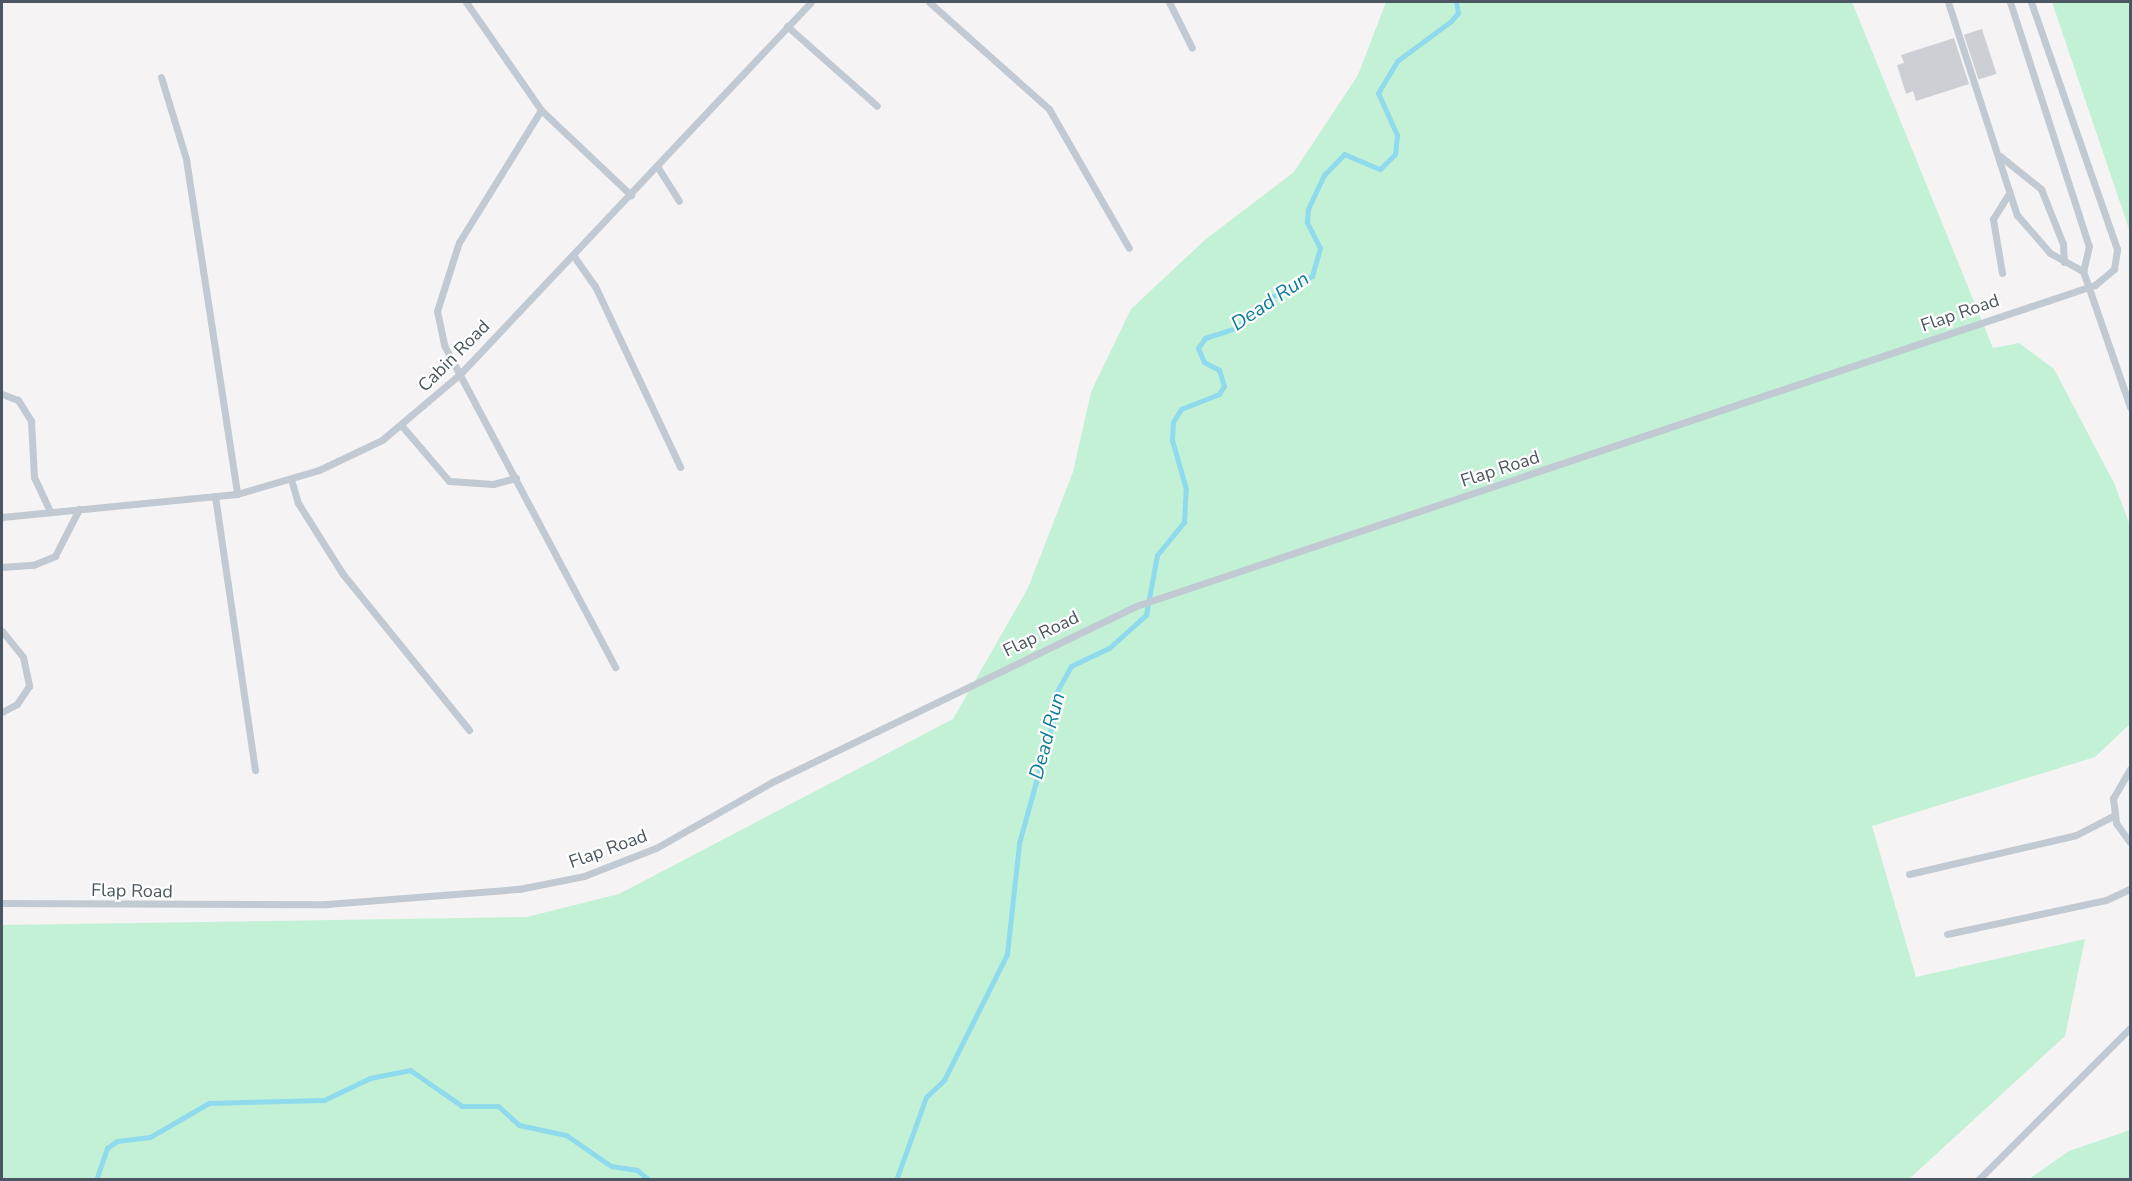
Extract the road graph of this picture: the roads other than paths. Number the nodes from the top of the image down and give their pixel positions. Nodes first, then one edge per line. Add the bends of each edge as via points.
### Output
1 (466, 2) edge
2 (809, 2) edge
3 (929, 2) edge
4 (1169, 2) edge
5 (1948, 2) edge
6 (2010, 2) edge
7 (2031, 2) edge
8 (787, 27) junction
9 (1192, 48) dead end
10 (161, 77) dead end
11 (877, 106) dead end
12 (541, 110) junction
13 (2000, 156) junction
14 (657, 166) junction
15 (2009, 193) junction
16 (631, 195) junction
17 (679, 201) dead end
18 (1129, 248) dead end
19 (573, 255) junction
20 (2064, 262) junction
21 (2083, 271) junction
22 (2002, 273) dead end
23 (2089, 287) junction
24 (460, 374) junction
25 (2, 394) edge
26 (2130, 407) edge
27 (402, 426) junction
28 (680, 467) dead end
29 (516, 478) junction
30 (291, 479) junction
31 (237, 494) junction
32 (214, 496) junction
33 (79, 509) junction
34 (50, 512) junction
35 (2, 517) edge
36 (2, 567) edge
37 (2, 631) edge
38 (615, 667) dead end
39 (2, 712) edge
40 (469, 730) dead end
41 (2130, 769) edge
42 (255, 770) dead end
43 (2115, 815) junction
44 (2130, 842) edge
45 (1909, 874) dead end
46 (2130, 889) edge
47 (2, 903) edge
48 (1947, 933) dead end
49 (2130, 1028) edge
50 (1978, 1179) edge

1 - 12 lane
2 - 8 lane, Cabin Road
3 - 18 lane via 1049,109
4 - 9 lane
5 - 13 lane
6 - 21 lane via 2089,246
7 - 23 lane, Flap Road via 2117,249 2114,269
8 - 11 lane
8 - 14 lane, Cabin Road
10 - 31 lane via 186,159
12 - 16 lane
12 - 24 lane via 459,243 441,288 439,327
13 - 15 lane
13 - 20 lane via 2042,189 2063,244
14 - 16 lane, Cabin Road
14 - 17 lane
15 - 20 lane via 2026,230
15 - 22 lane via 1993,219
16 - 19 lane, Cabin Road
19 - 24 lane, Cabin Road
19 - 28 lane via 595,286
20 - 21 lane
21 - 23 lane
23 - 26 lane
23 - 47 lane, Flap Road via 1136,606 772,782 656,848 584,876 519,889 327,904
24 - 27 lane, Cabin Road
24 - 29 lane
25 - 34 lane via 18,400 32,421 34,477
27 - 29 lane via 449,481 493,484
27 - 30 lane, Cabin Road via 350,457
29 - 38 lane
30 - 31 lane, Cabin Road
30 - 40 lane via 298,504 342,573
31 - 32 lane, Cabin Road
32 - 33 lane, Cabin Road
32 - 42 lane
33 - 34 lane, Cabin Road
33 - 36 lane via 55,556 33,565
34 - 35 lane, Cabin Road
37 - 39 lane via 22,657 29,686 17,704
41 - 43 lane via 2117,784
43 - 44 lane
43 - 45 lane via 2076,835
46 - 48 lane via 2106,900
49 - 50 lane

